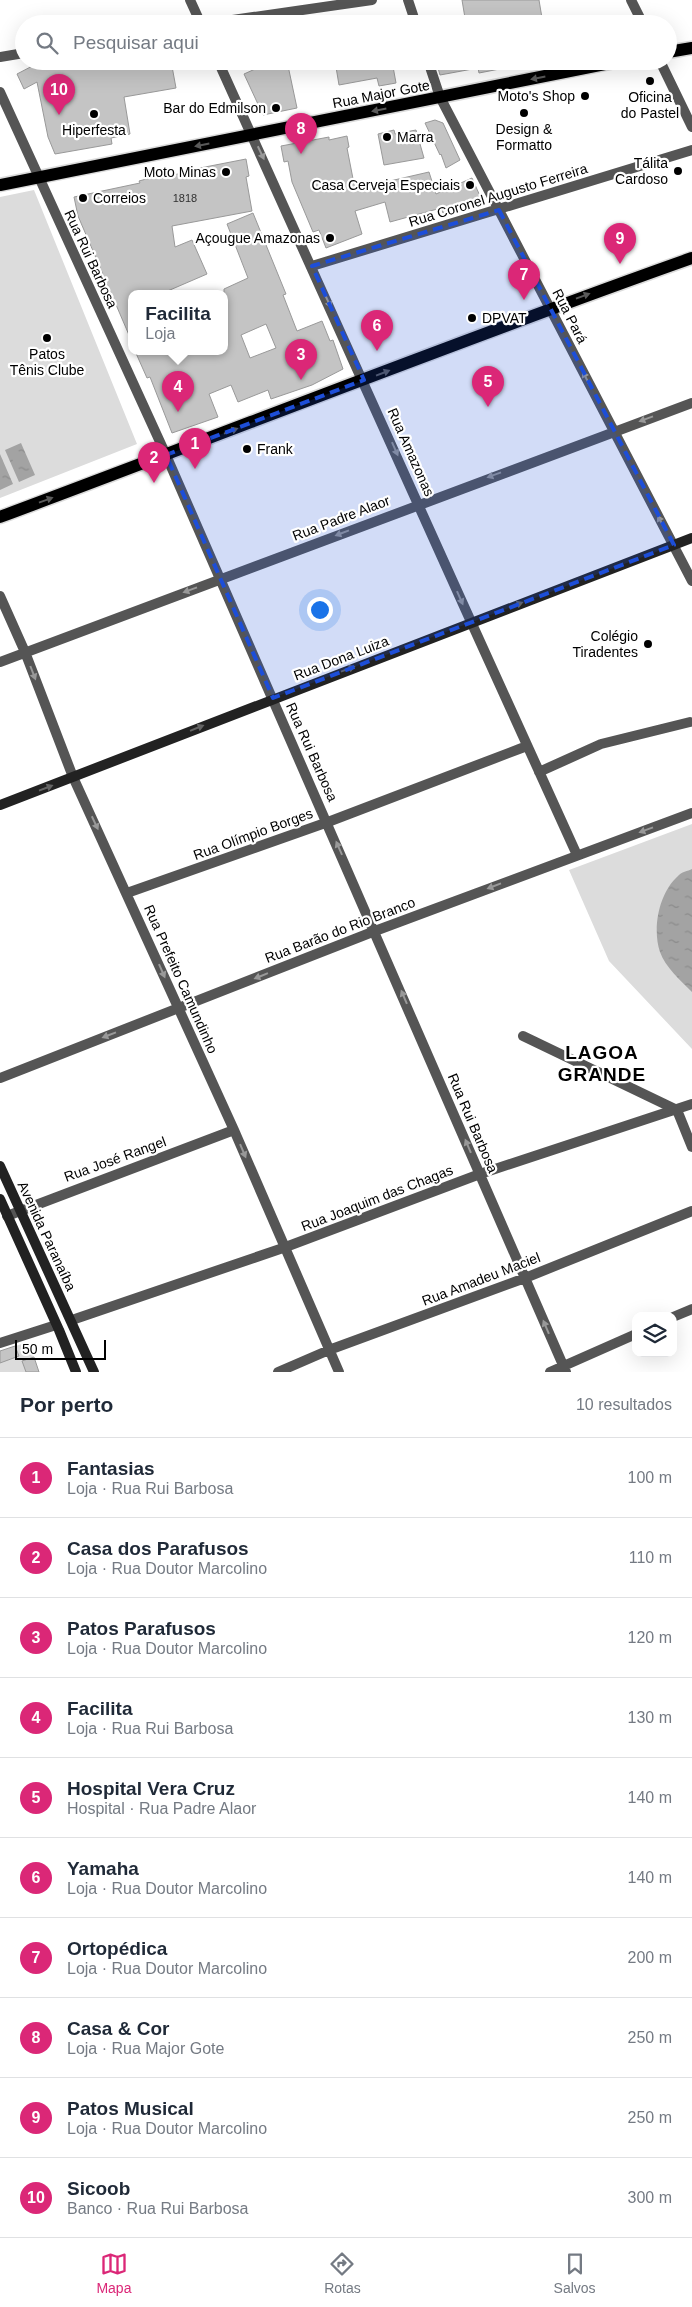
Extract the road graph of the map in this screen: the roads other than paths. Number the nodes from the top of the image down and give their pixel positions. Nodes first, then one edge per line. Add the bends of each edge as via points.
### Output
1 (190, 0) edge
2 (372, 0) edge
3 (408, 0) edge
4 (631, 0) edge
5 (197, 15) edge
6 (268, 15) edge
7 (413, 15) edge
8 (638, 15) edge
9 (692, 48) edge
10 (677, 50) edge
11 (15, 54) edge
12 (0, 57) edge
13 (222, 70) edge
14 (431, 70) edge
15 (576, 70) edge
16 (664, 70) edge
17 (0, 92) edge
18 (440, 98) junction
19 (692, 127) edge
20 (252, 135) junction
21 (692, 150) edge
22 (39, 177) junction
23 (0, 185) edge
24 (499, 210) junction
25 (692, 258) edge
26 (312, 266) junction
27 (550, 308) junction
28 (364, 380) junction
29 (692, 403) edge
30 (614, 431) junction
31 (166, 456) junction
32 (418, 504) junction
33 (0, 517) edge
34 (692, 538) edge
35 (674, 545) junction
36 (220, 578) junction
37 (692, 580) edge
38 (0, 596) edge
39 (471, 623) junction
40 (25, 652) junction
41 (0, 662) edge
42 (273, 698) junction
43 (690, 722) dead end
44 (527, 746) junction
45 (539, 772) junction
46 (73, 777) junction
47 (0, 805) edge
48 (692, 813) edge
49 (328, 822) junction
50 (577, 855) junction
51 (128, 893) junction
52 (375, 931) junction
53 (179, 1008) junction
54 (524, 1036) dead end
55 (0, 1078) edge
56 (692, 1104) edge
57 (677, 1110) junction
58 (234, 1130) junction
59 (692, 1147) edge
60 (0, 1166) edge
61 (480, 1174) junction
62 (0, 1199) edge
63 (19, 1210) junction
64 (692, 1211) edge
65 (7, 1216) junction
66 (284, 1248) junction
67 (525, 1278) junction
68 (692, 1309) edge
69 (677, 1315) edge
70 (71, 1320) junction
71 (57, 1326) junction
72 (632, 1336) edge
73 (0, 1343) edge
74 (329, 1350) junction
75 (564, 1369) edge
76 (76, 1372) edge
77 (94, 1372) edge
78 (278, 1372) edge
79 (339, 1372) edge
80 (550, 1372) edge

1 - 5 street
2 - 6 street
3 - 7 street
4 - 8 street
9 - 10 main road
11 - 12 street
13 - 20 street, Rua Amazonas
14 - 18 street, Rua Pará
15 -> 18 main road, Rua Major Gote
16 - 19 street
17 - 22 street, Rua Rui Barbosa
18 -> 20 main road, Rua Major Gote
18 - 24 street, Rua Pará
20 -> 22 main road, Rua Major Gote
20 -> 26 street, Rua Amazonas
21 - 24 street, Rua Coronel Augusto Ferreira
22 - 23 main road, Rua Major Gote
22 - 31 street, Rua Rui Barbosa
24 - 26 street, Rua Coronel Augusto Ferreira
24 - 27 street, Rua Pará
27 -> 25 main road
26 -> 28 street, Rua Amazonas
28 -> 27 main road
30 -> 27 street, Rua Pará
31 -> 28 main road
28 -> 32 street, Rua Amazonas
29 -> 30 street, Rua Padre Alaor
30 -> 32 street, Rua Padre Alaor
35 -> 30 street, Rua Pará
33 -> 31 main road
31 - 36 street, Rua Rui Barbosa
32 -> 36 street, Rua Padre Alaor
32 -> 39 street, Rua Amazonas
34 - 35 street, Rua Dona Luiza
35 - 37 street, Rua Pará
39 -> 35 street, Rua Dona Luiza
36 -> 40 street, Rua Padre Alaor
36 - 42 street, Rua Rui Barbosa
38 - 40 street, Rua Prefeito Camundinho
42 -> 39 street, Rua Dona Luiza
39 - 44 street, Rua Amazonas
40 - 41 street, Rua Padre Alaor
40 -> 46 street, Rua Prefeito Camundinho
46 -> 42 street, Rua Dona Luiza
42 - 49 street, Rua Rui Barbosa
43 - 45 street via 601,744
44 - 45 street, Rua Amazonas
44 - 49 street, Rua Olímpio Borges
45 - 50 street, Rua Amazonas
47 -> 46 street, Rua Dona Luiza
46 -> 51 street, Rua Prefeito Camundinho
48 -> 50 street, Rua Barão do Rio Branco
49 - 51 street, Rua Olímpio Borges
52 -> 49 street, Rua Rui Barbosa
50 -> 52 street, Rua Barão do Rio Branco
51 -> 53 street, Rua Prefeito Camundinho
52 -> 53 street, Rua Barão do Rio Branco
61 -> 52 street, Rua Rui Barbosa
53 -> 55 street, Rua Barão do Rio Branco
53 - 58 street, Rua Prefeito Camundinho
54 - 57 street
56 - 57 street, Rua Joaquim das Chagas
57 - 59 street
57 - 61 street, Rua Joaquim das Chagas
58 - 63 street, Rua José Rangel
58 -> 66 street, Rua Prefeito Camundinho
60 - 63 street, Avenida Paranaíba
61 - 66 street, Rua Joaquim das Chagas
61 - 67 street, Rua Rui Barbosa
62 - 65 street, Avenida Paranaíba
63 - 65 street, Rua José Rangel
63 - 70 street, Avenida Paranaíba
64 - 67 street, Rua Amadeu Maciel
65 - 71 street, Avenida Paranaíba
66 - 70 street, Rua Joaquim das Chagas
66 - 74 street, Rua Prefeito Camundinho
67 - 74 street, Rua Amadeu Maciel
75 -> 67 street, Rua Rui Barbosa
68 - 69 street
70 - 71 street, Rua Joaquim das Chagas via 67,1331
70 - 77 street, Avenida Paranaíba
71 - 73 street
71 - 76 street, Avenida Paranaíba
72 - 75 street
74 - 78 street, Rua Amadeu Maciel
74 - 79 street, Rua Prefeito Camundinho
75 - 80 street

